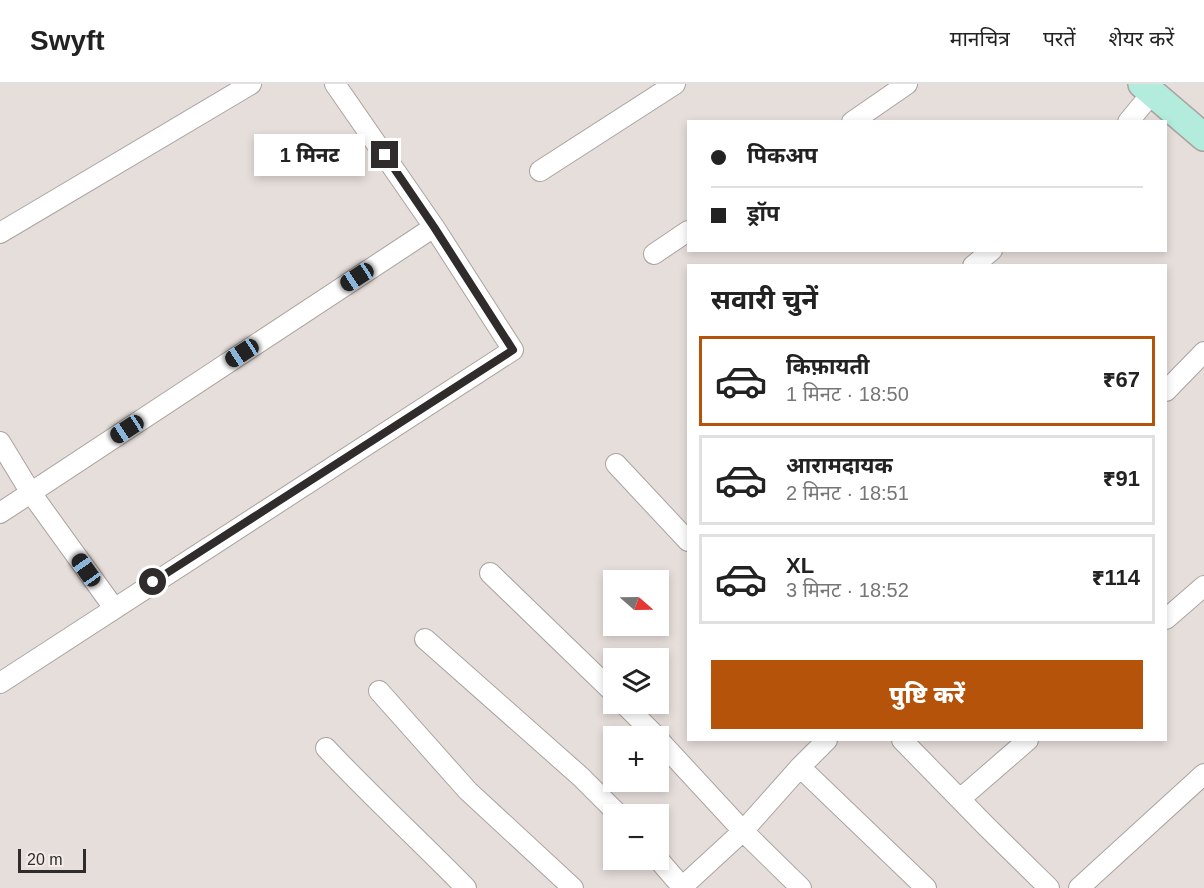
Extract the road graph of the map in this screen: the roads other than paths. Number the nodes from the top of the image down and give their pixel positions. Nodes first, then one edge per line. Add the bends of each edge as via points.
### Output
1 (251, 84) edge
2 (335, 84) edge
3 (675, 84) edge
4 (908, 84) edge
5 (1147, 88) edge
6 (855, 120) edge
7 (1129, 120) edge
8 (1204, 137) edge
9 (540, 171) dead end
10 (434, 227) junction
11 (687, 232) edge
12 (0, 233) edge
13 (990, 252) edge
14 (654, 254) dead end
15 (975, 264) edge
16 (1204, 352) edge
17 (1167, 390) edge
18 (0, 442) edge
19 (616, 464) dead end
20 (31, 493) junction
21 (0, 513) edge
22 (687, 540) edge
23 (490, 573) dead end
24 (1204, 586) edge
25 (114, 608) junction
26 (1167, 618) edge
27 (425, 639) dead end
28 (603, 682) edge
29 (0, 683) edge
30 (379, 691) dead end
31 (634, 714) edge
32 (645, 726) edge
33 (826, 741) edge
34 (903, 741) edge
35 (1027, 741) edge
36 (326, 748) dead end
37 (669, 751) edge
38 (800, 767) junction
39 (1204, 774) edge
40 (960, 799) junction
41 (608, 804) edge
42 (743, 831) junction
43 (667, 870) edge
44 (466, 888) edge
45 (573, 888) edge
46 (682, 888) edge
47 (801, 888) edge
48 (926, 888) edge
49 (1049, 888) edge
50 (1079, 888) edge

1 - 12 street
2 - 10 street
3 - 9 street
4 - 6 street
5 - 7 street
5 - 8 street
10 - 20 street
10 - 25 street via 513,350
11 - 14 street
13 - 15 street
16 - 17 street
18 - 20 street
19 - 22 street
20 - 21 street
20 - 25 street
23 - 28 street
24 - 26 street
25 - 29 street
27 - 41 street
30 - 45 street via 468,790
31 - 32 street
33 - 38 street
34 - 40 street
35 - 40 street
36 - 44 street
37 - 42 street
38 - 42 street
38 - 48 street
39 - 50 street
40 - 49 street
42 - 46 street
42 - 47 street
43 - 46 street

